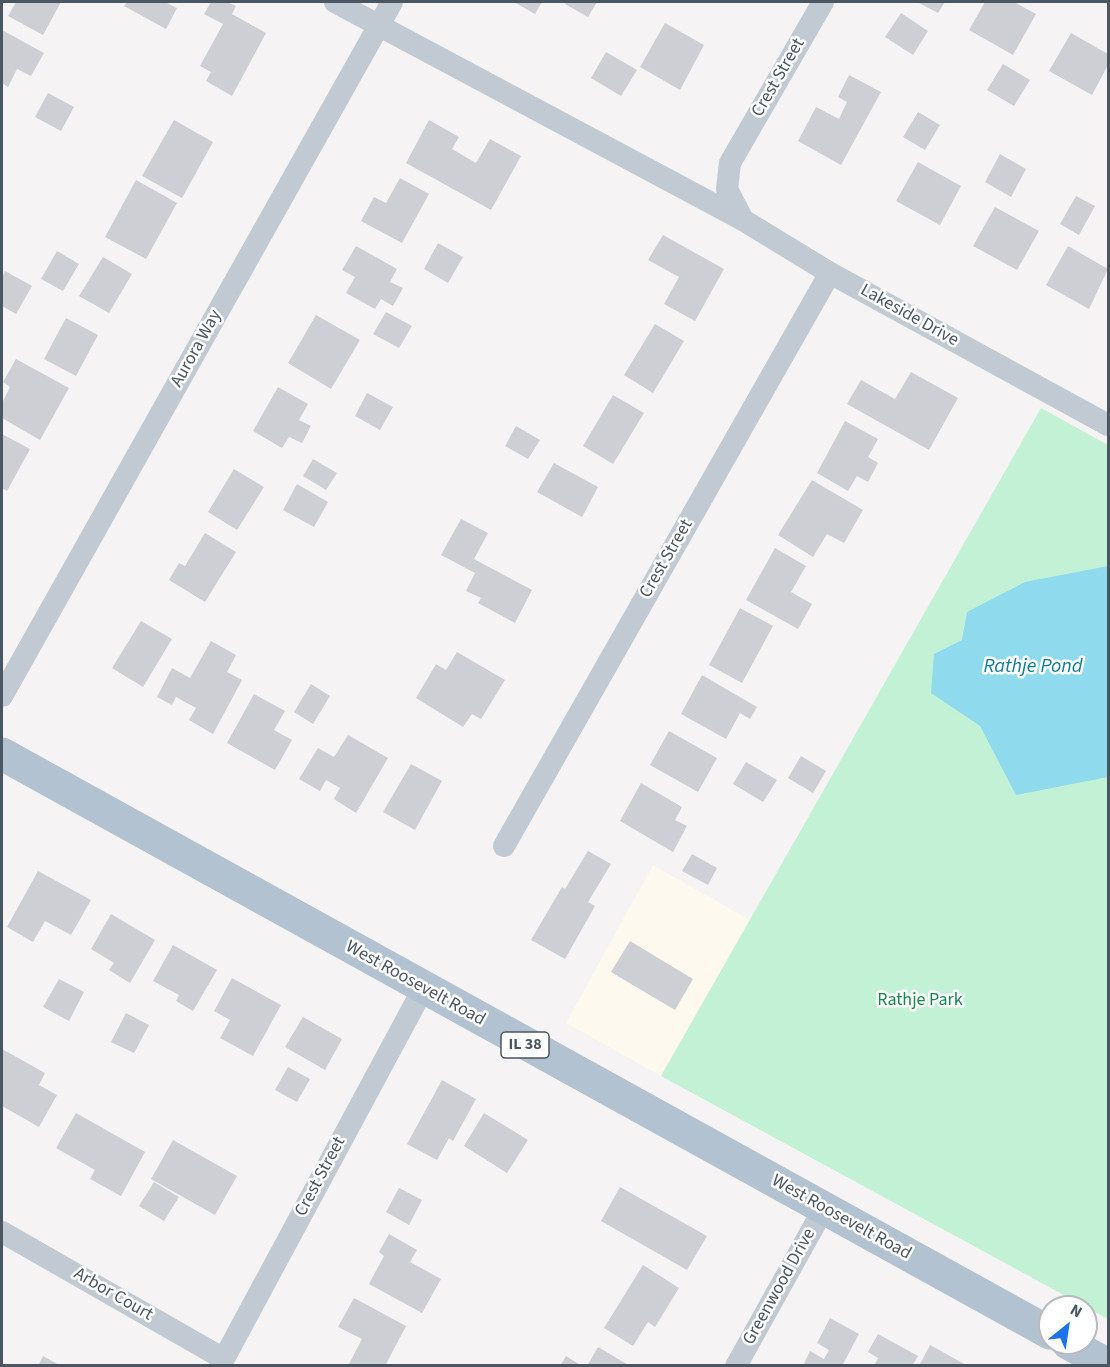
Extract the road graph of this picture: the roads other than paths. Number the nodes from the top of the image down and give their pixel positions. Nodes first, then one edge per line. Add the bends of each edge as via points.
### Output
1 (335, 2) edge
2 (392, 2) edge
3 (823, 2) edge
4 (378, 26) junction
5 (743, 220) junction
6 (830, 273) junction
7 (1108, 425) edge
8 (2, 696) edge
9 (2, 754) edge
10 (504, 846) dead end
11 (423, 989) junction
12 (824, 1208) junction
13 (2, 1232) edge
14 (1038, 1326) edge
15 (1090, 1355) edge
16 (222, 1362) edge
17 (736, 1365) edge
18 (1108, 1365) edge

1 - 4 street, Lakeside Drive
2 - 4 street, Aurora Way
3 - 5 street, Crest Street via 730,163 727,189
4 - 5 street, Lakeside Drive
4 - 8 street, Aurora Way
5 - 6 street, Lakeside Drive
6 - 7 street, Lakeside Drive
6 - 10 street, Crest Street
9 - 11 main road, West Roosevelt Road / IL 38
11 - 12 main road, West Roosevelt Road / IL 38
11 - 16 street, Crest Street
12 - 14 main road, West Roosevelt Road / IL 38
12 - 17 street, Greenwood Drive
13 - 16 street, Arbor Court
15 - 18 main road

